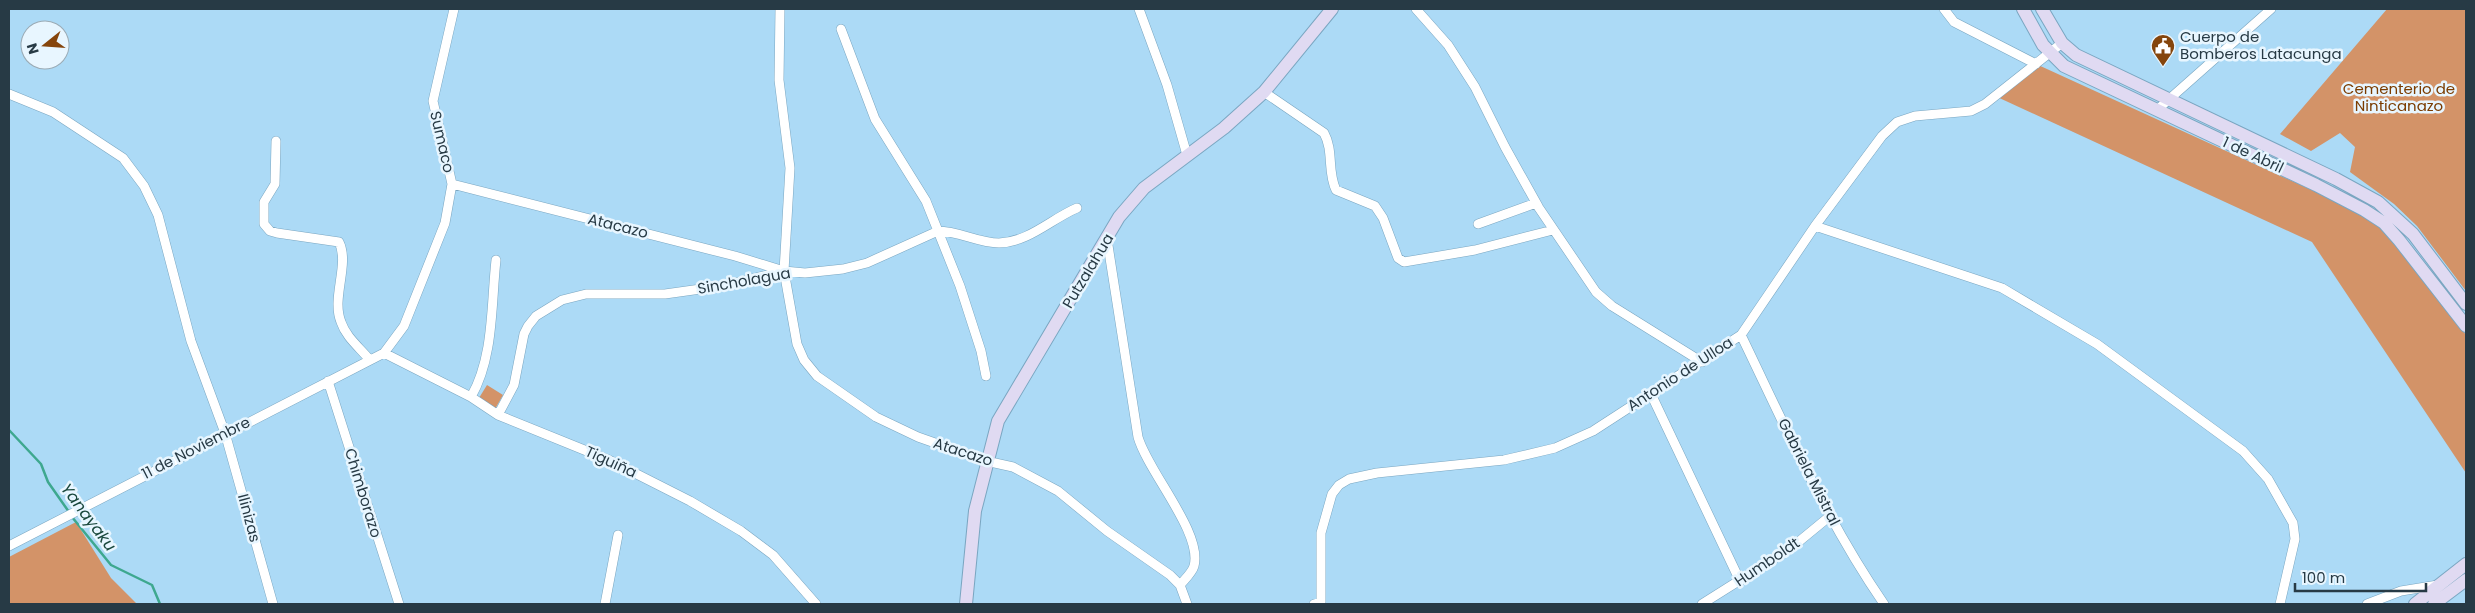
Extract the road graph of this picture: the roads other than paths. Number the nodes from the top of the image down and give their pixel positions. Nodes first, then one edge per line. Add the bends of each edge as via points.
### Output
1 (454, 9) edge
2 (780, 9) edge
3 (1139, 9) edge
4 (1332, 9) edge
5 (1416, 9) edge
6 (1944, 9) edge
7 (2024, 9) edge
8 (2042, 9) edge
9 (2271, 9) edge
10 (841, 30) dead end
11 (2062, 43) junction
12 (2050, 54) junction
13 (2036, 64) junction
14 (1264, 92) junction
15 (9, 94) edge
16 (2168, 99) junction
17 (2157, 110) junction
18 (276, 141) dead end
19 (1187, 155) junction
20 (452, 184) junction
21 (1536, 203) junction
22 (1077, 208) dead end
23 (1478, 224) dead end
24 (1815, 226) junction
25 (1553, 230) junction
26 (938, 232) junction
27 (1107, 239) junction
28 (496, 260) dead end
29 (784, 271) junction
30 (2466, 304) edge
31 (2466, 326) edge
32 (1741, 335) junction
33 (384, 353) junction
34 (369, 359) junction
35 (1702, 362) junction
36 (986, 376) dead end
37 (328, 381) junction
38 (1651, 394) junction
39 (470, 397) junction
40 (498, 416) junction
41 (225, 433) junction
42 (986, 461) junction
43 (1830, 516) junction
44 (618, 535) dead end
45 (9, 546) edge
46 (2466, 564) edge
47 (2466, 580) edge
48 (1740, 581) junction
49 (2441, 584) junction
50 (1180, 585) junction
51 (2431, 601) edge
52 (1319, 603) edge
53 (273, 604) edge
54 (399, 604) edge
55 (605, 604) edge
56 (816, 604) edge
57 (966, 604) edge
58 (1187, 604) edge
59 (1702, 604) edge
60 (1884, 604) edge
61 (2280, 604) edge
62 (2367, 604) edge
63 (2415, 604) edge

1 - 20 street, Sumaco via 433,101
2 - 29 street, Atacazo via 779,80 790,168
3 - 19 street via 1167,85
4 - 14 street, Putzalahua
5 - 21 street via 1448,45 1475,87
6 - 13 street via 1954,22
7 - 12 street, 1 de Abril
8 - 11 street, 1 de Abril
9 - 16 street
10 - 26 street via 875,119 926,202
11 - 12 street, Antonio de Ulloa
11 - 16 street, 1 de Abril via 2076,55
12 - 13 street, Antonio de Ulloa
12 - 17 street, 1 de Abril via 2064,66
13 - 24 street, Antonio de Ulloa via 1985,104 1971,111 1915,116 1897,122 1882,136
14 - 19 street, Putzalahua via 1224,128
14 - 25 street via 1324,133 1329,142 1332,184 1336,190 1375,206 1398,258 1404,262 1475,250
15 - 41 street, Ilinizas via 53,112 123,158 144,186 158,216 191,341
16 - 17 street
16 - 30 street, 1 de Abril via 2378,202 2413,234
17 - 31 street, 1 de Abril via 2316,185 2384,223
18 - 34 street via 275,184 264,202 264,224 270,231 339,242 339,316 345,332
19 - 27 street, Putzalahua via 1144,188 1119,217
20 - 29 street, Atacazo
20 - 33 street, Sumaco via 445,223 429,265 404,326
21 - 23 street
21 - 25 street
22 - 26 street via 1023,237 1001,243 949,231
24 - 32 street, Antonio de Ulloa
24 - 61 street via 2002,288 2097,344 2243,451 2268,479 2293,523 2295,539
25 - 35 street via 1596,292 1612,306
26 - 29 street, Sincholagua via 867,263 805,273
26 - 36 street via 970,313
27 - 42 street, Putzalahua via 998,421
27 - 50 street via 1138,437 1147,462 1182,518 1194,547 1194,567
28 - 39 street via 486,361 481,379
29 - 40 street, Sincholagua via 722,286 665,294 586,294 562,300 536,316 528,326 514,385
29 - 42 street, Atacazo via 797,344 804,360 818,376 876,417 918,437
32 - 35 street, Antonio de Ulloa
32 - 43 street, Gabriela Mistral
33 - 34 street, 11 de Noviembre
33 - 39 street, Tiguiña
34 - 37 street, 11 de Noviembre
35 - 38 street, Antonio de Ulloa
37 - 41 street, 11 de Noviembre
37 - 54 street, Chimborazo
38 - 48 street
38 - 52 street, Antonio de Ulloa via 1593,431 1555,448 1504,460 1377,473 1349,479 1339,485 1332,494 1321,533
39 - 40 street, Tiguiña
40 - 56 street, Tiguiña via 609,460 741,531 773,555
41 - 45 street, 11 de Noviembre
41 - 53 street, Ilinizas
42 - 50 street, Atacazo via 1013,467 1058,491
42 - 57 street, Putzalahua via 975,511
43 - 48 street, Humboldt via 1791,548
43 - 60 street, Gabriela Mistral
44 - 55 street
46 - 49 street
47 - 51 street
48 - 59 street, Humboldt
49 - 51 street
49 - 62 street via 2401,590
50 - 58 street, Atacazo
51 - 63 street

